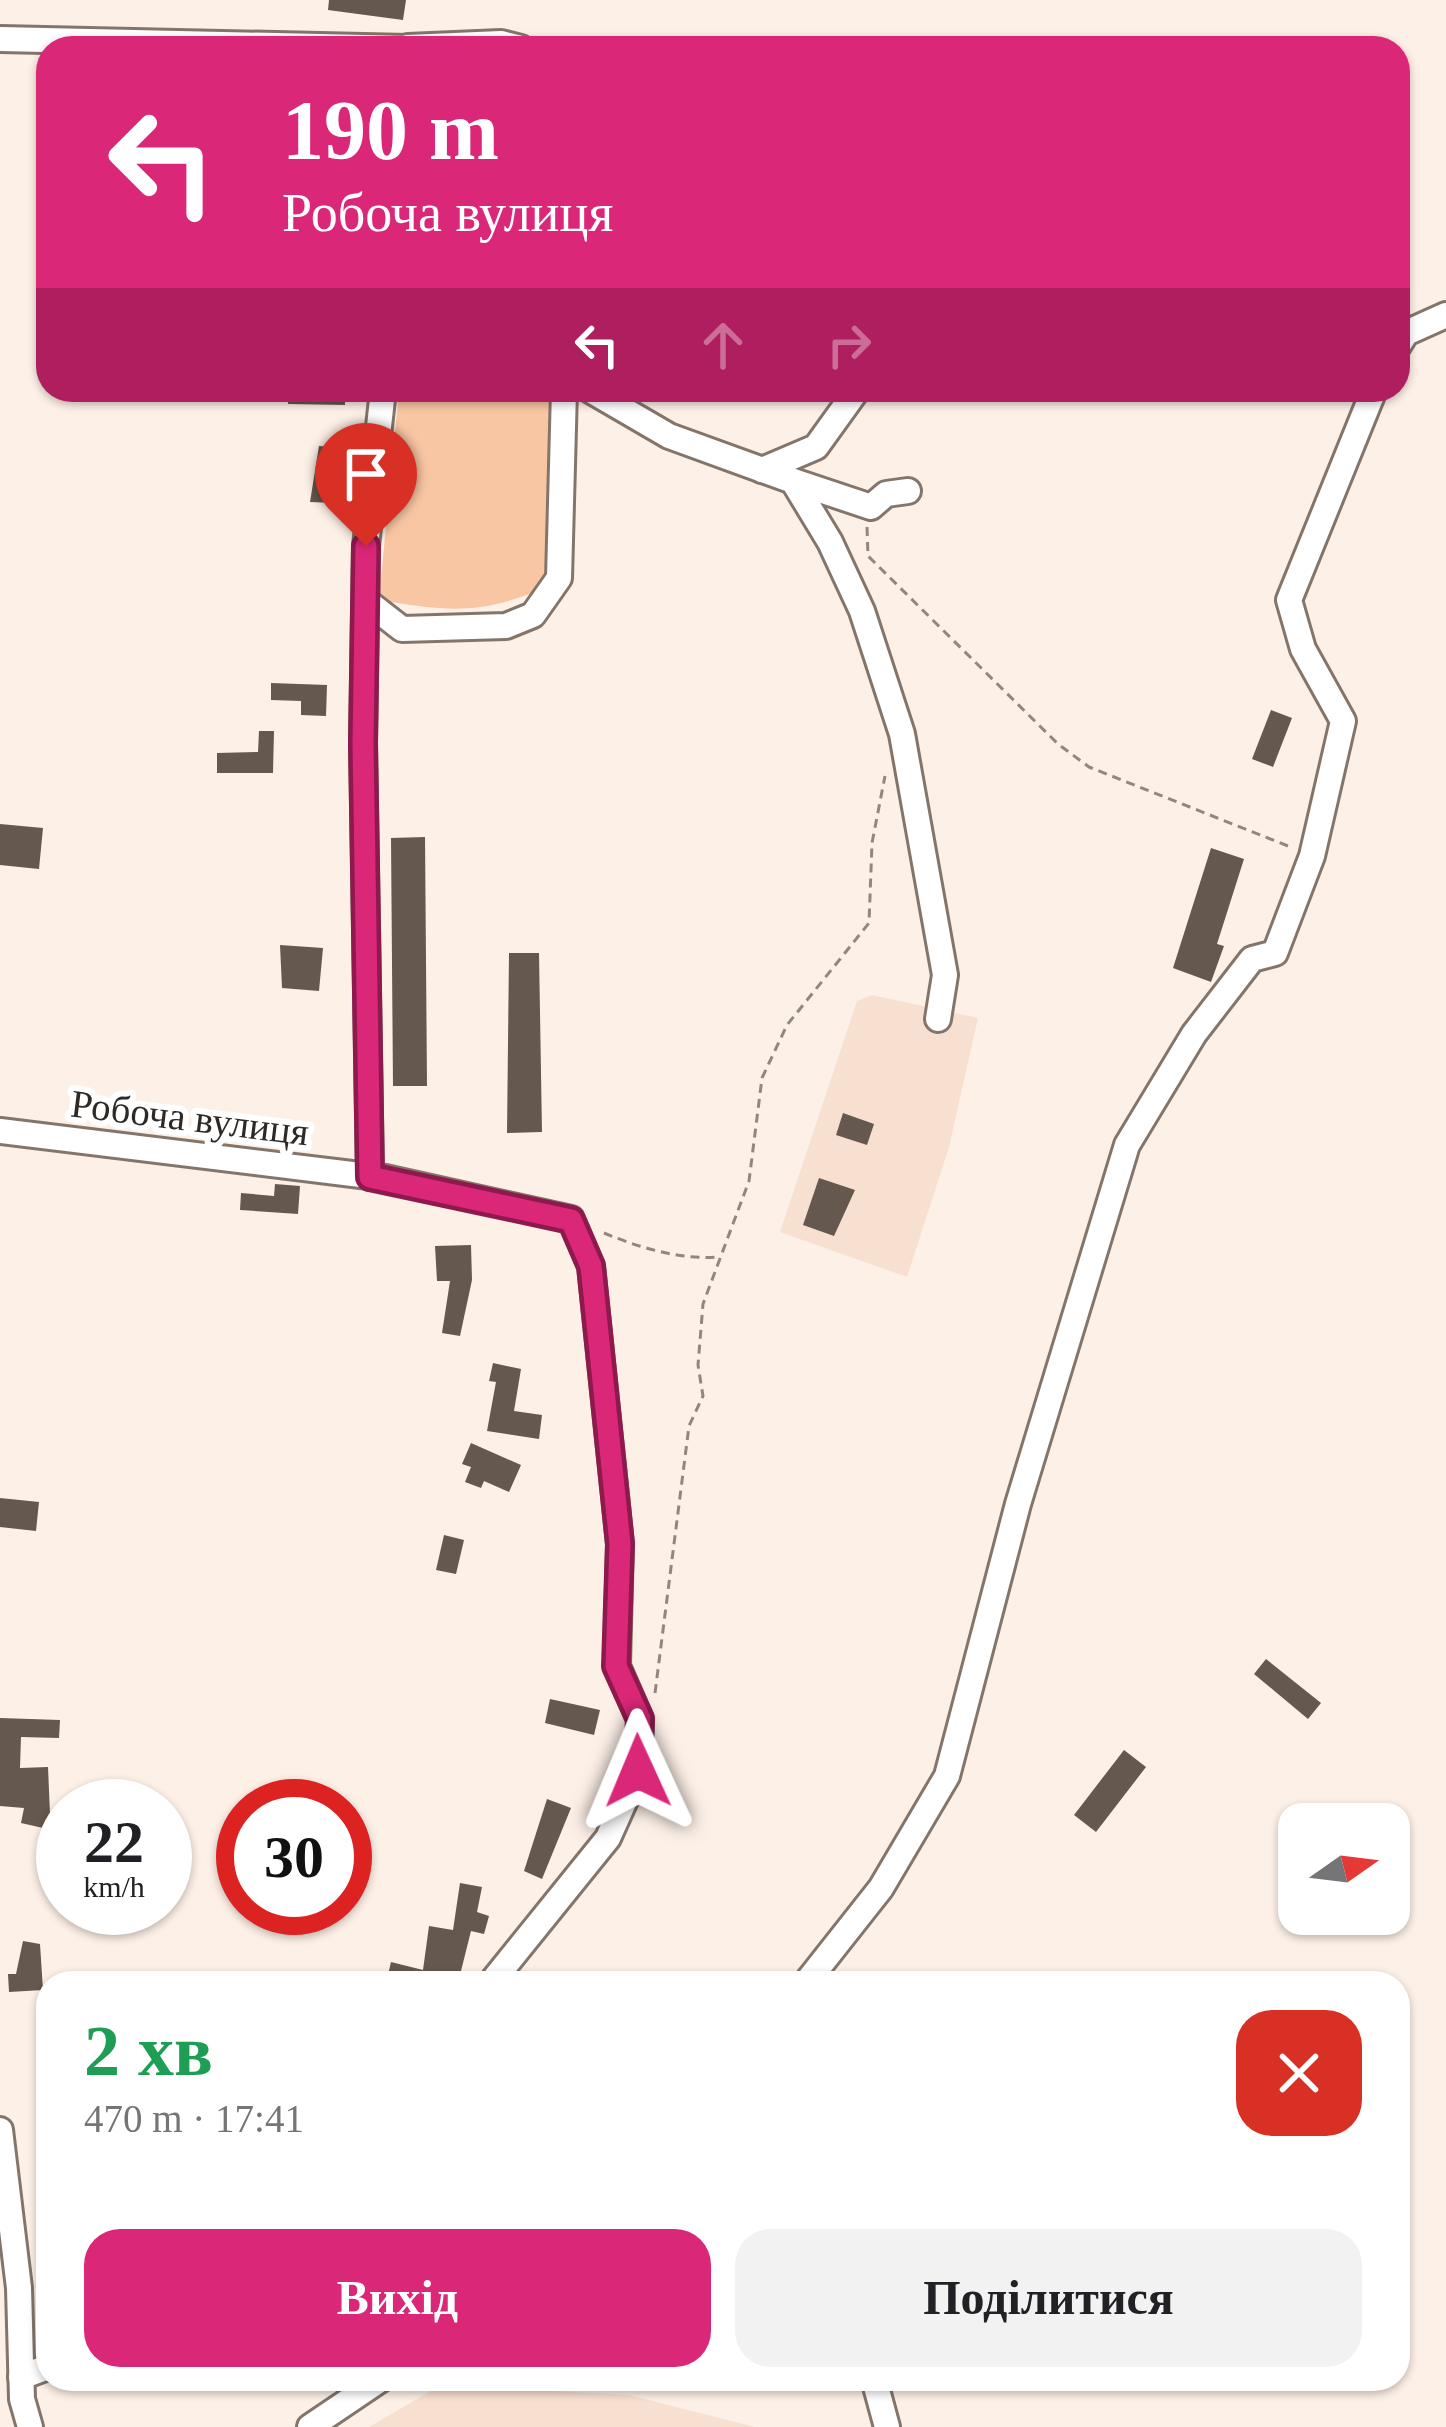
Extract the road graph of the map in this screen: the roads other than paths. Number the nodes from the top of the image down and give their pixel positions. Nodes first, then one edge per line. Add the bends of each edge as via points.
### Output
1 (0, 39) edge
2 (36, 40) edge
3 (1446, 315) edge
4 (1410, 331) edge
5 (381, 402) edge
6 (563, 402) edge
7 (611, 402) edge
8 (848, 402) edge
9 (1368, 402) edge
10 (762, 470) junction
11 (794, 481) junction
12 (908, 491) dead end
13 (365, 601) junction
14 (938, 1018) dead end
15 (0, 1131) edge
16 (370, 1177) junction
17 (500, 1971) edge
18 (815, 1971) edge
19 (0, 2130) edge
20 (3, 2171) edge
21 (36, 2371) edge
22 (21, 2377) junction
23 (363, 2391) edge
24 (877, 2391) edge
25 (30, 2427) edge
26 (310, 2427) edge
27 (886, 2427) edge

1 - 2 street
3 - 4 street
5 - 13 street, Робоча вулиця
6 - 13 street via 559,578 533,615 506,626 402,629
7 - 10 street via 669,436
8 - 10 street via 816,447
9 - 18 street via 1289,600 1303,650 1343,721 1312,856 1275,953 1252,959 1127,1145 1018,1504 947,1776 881,1888
10 - 11 street
11 - 12 street via 871,508 886,494
11 - 14 street via 862,611 902,734 945,975
13 - 16 street, Робоча вулиця
15 - 16 street, Робоча вулиця
16 - 17 street, Робоча вулиця via 571,1220 591,1266 620,1544 616,1666 640,1719 638,1771 608,1838
19 - 20 street
20 - 22 street
21 - 22 street
22 - 25 street
23 - 26 street
24 - 27 street

